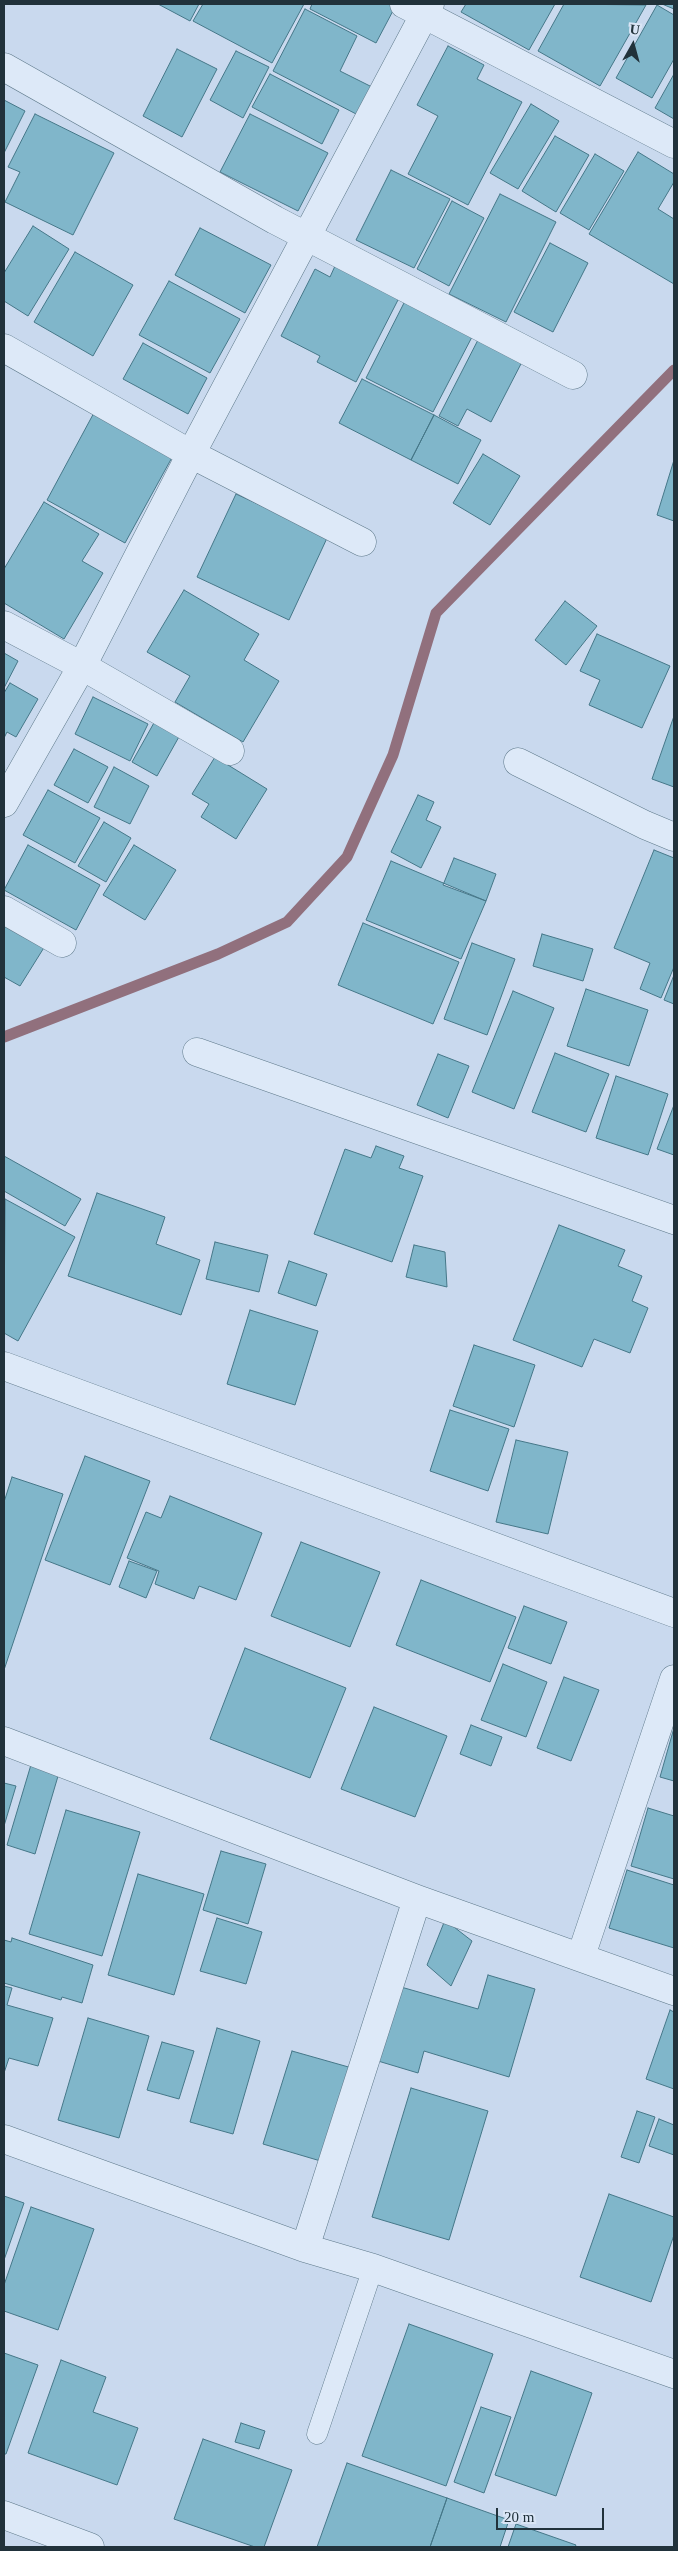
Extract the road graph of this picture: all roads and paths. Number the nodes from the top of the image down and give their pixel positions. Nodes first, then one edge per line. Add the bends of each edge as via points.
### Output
1 (419, 7) edge
2 (4, 66) edge
3 (674, 144) edge
4 (307, 237) junction
5 (4, 348) edge
6 (573, 375) dead end
7 (191, 454) junction
8 (362, 542) dead end
9 (4, 625) edge
10 (82, 666) junction
11 (230, 751) dead end
12 (518, 762) dead end
13 (4, 804) edge
14 (674, 837) edge
15 (4, 910) edge
16 (62, 943) dead end
17 (197, 1052) dead end
18 (674, 1220) edge
19 (4, 1366) edge
20 (674, 1613) edge
21 (674, 1679) edge
22 (4, 1741) edge
23 (417, 1899) junction
24 (581, 1956) junction
25 (674, 1991) edge
26 (4, 2139) edge
27 (305, 2248) junction
28 (373, 2268) junction
29 (674, 2374) edge
30 (317, 2434) dead end
31 (4, 2515) edge
32 (90, 2547) edge

1 - 3 street
1 - 4 street
2 - 4 street
4 - 6 street
4 - 7 street
5 - 7 street
7 - 8 street
7 - 10 street
9 - 10 street
10 - 11 street
10 - 13 street
12 - 14 street
15 - 16 street
17 - 18 street
19 - 20 street
21 - 24 street
22 - 23 street
23 - 24 street
23 - 27 street
24 - 25 street
26 - 27 street
27 - 28 street
28 - 29 street
28 - 30 lane
31 - 32 street

